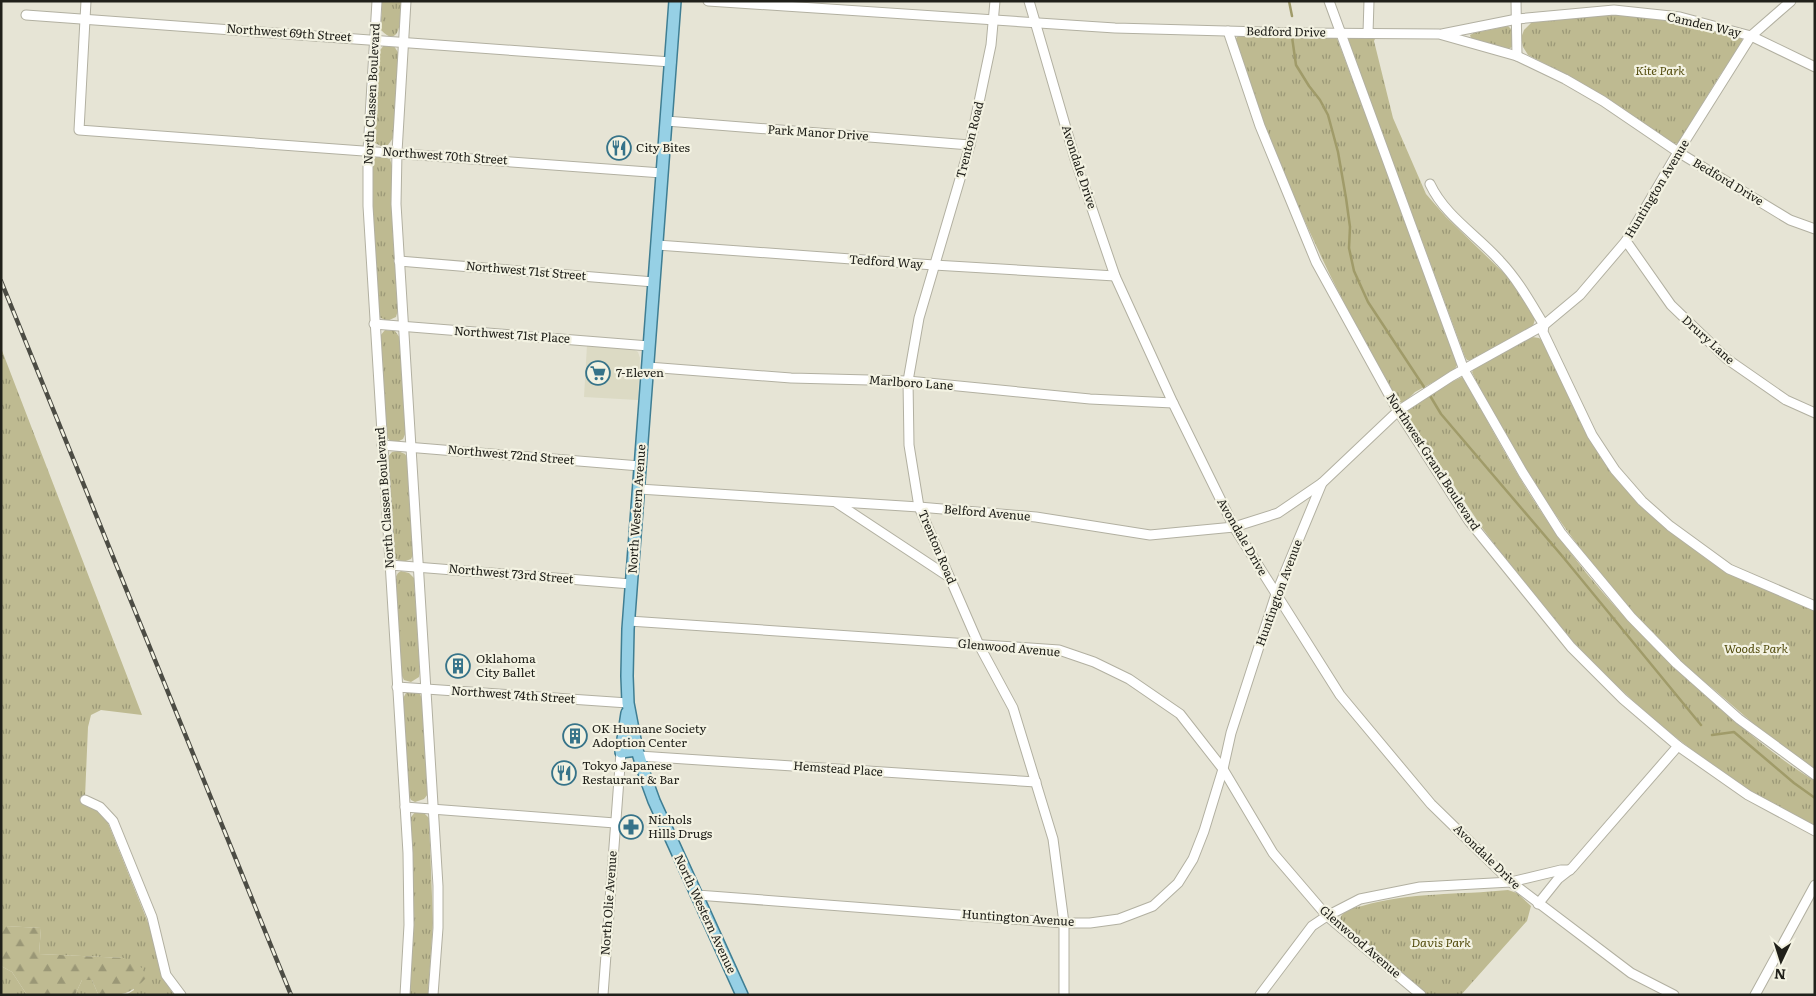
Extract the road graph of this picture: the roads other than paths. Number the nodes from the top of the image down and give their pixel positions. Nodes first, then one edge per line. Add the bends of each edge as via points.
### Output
1 (86, 1) edge
2 (377, 1) edge
3 (406, 1) edge
4 (675, 1) edge
5 (708, 1) edge
6 (995, 1) edge
7 (1029, 1) edge
8 (1329, 1) edge
9 (1369, 1) edge
10 (1516, 1) edge
11 (1791, 1) edge
12 (26, 15) dead end
13 (85, 18) junction
14 (1517, 19) junction
15 (994, 21) junction
16 (1036, 24) junction
17 (1228, 31) junction
18 (1340, 32) junction
19 (1368, 33) junction
20 (1439, 34) junction
21 (1751, 36) junction
22 (375, 39) junction
23 (403, 41) junction
24 (1517, 56) junction
25 (671, 62) junction
26 (1815, 67) edge
27 (666, 121) junction
28 (970, 145) junction
29 (368, 150) junction
30 (396, 152) junction
31 (1678, 152) junction
32 (662, 173) junction
33 (1430, 184) dead end
34 (1815, 230) edge
35 (1626, 241) junction
36 (657, 245) junction
37 (398, 261) junction
38 (934, 265) junction
39 (1115, 276) junction
40 (654, 282) junction
41 (374, 324) junction
42 (1544, 324) junction
43 (403, 327) junction
44 (649, 346) junction
45 (648, 367) junction
46 (1464, 370) junction
47 (908, 381) junction
48 (1173, 403) junction
49 (1398, 411) junction
50 (1815, 413) edge
51 (382, 445) junction
52 (411, 447) junction
53 (640, 466) junction
54 (1322, 483) junction
55 (639, 489) junction
56 (836, 502) junction
57 (919, 507) junction
58 (1234, 527) junction
59 (390, 565) junction
60 (418, 567) junction
61 (950, 577) junction
62 (631, 584) junction
63 (1276, 594) junction
64 (1815, 606) edge
65 (629, 621) junction
66 (979, 645) junction
67 (397, 687) junction
68 (426, 690) junction
69 (628, 703) junction
70 (1678, 746) junction
71 (621, 752) junction
72 (638, 753) junction
73 (1223, 769) junction
74 (1815, 775) edge
75 (1036, 782) junction
76 (85, 800) dead end
77 (405, 807) junction
78 (434, 809) junction
79 (615, 823) junction
80 (1815, 831) edge
81 (1570, 870) junction
82 (1511, 882) junction
83 (1815, 885) edge
84 (697, 894) junction
85 (1538, 904) junction
86 (1327, 916) junction
87 (1064, 923) junction
88 (181, 995) edge
89 (405, 995) edge
90 (433, 995) edge
91 (603, 995) edge
92 (742, 995) edge
93 (1064, 995) edge
94 (1260, 995) edge
95 (1422, 995) edge
96 (1674, 995) edge
97 (1755, 995) edge

1 - 13 street
2 - 22 street, North Classen Boulevard
3 - 23 street
4 - 25 main road, North Western Avenue
5 - 15 street, Bedford Drive
6 - 15 street, Trenton Road
7 - 16 street, Avondale Drive
8 - 18 street
9 - 19 street
10 - 14 street
11 - 21 street, Huntington Avenue
12 - 13 street, Northwest 69th Street
13 - 22 street, Northwest 69th Street
13 - 29 street, Northwest 70th Street via 79,130
14 - 20 street, Camden Way
14 - 21 street, Camden Way via 1614,10 1680,17
14 - 24 street
15 - 16 street, Bedford Drive
15 - 28 street, Trenton Road
16 - 17 street, Bedford Drive
16 - 39 street, Avondale Drive via 1074,159
17 - 18 street, Bedford Drive
17 - 49 street, Northwest Grand Boulevard via 1260,126 1316,262
18 - 19 street, Bedford Drive
18 - 46 street
19 - 20 street, Bedford Drive
20 - 24 street, Bedford Drive
21 - 26 street, Camden Way
21 - 31 street, Huntington Avenue
22 - 23 street, Northwest 69th Street
22 - 29 street, North Classen Boulevard
23 - 25 street, Northwest 69th Street
23 - 30 street
24 - 31 street, Bedford Drive via 1565,78
25 - 27 main road, North Western Avenue
27 - 28 street, Park Manor Drive
27 - 32 main road, North Western Avenue
28 - 38 street, Trenton Road
29 - 30 street, Northwest 70th Street
29 - 41 street, North Classen Boulevard
30 - 32 street, Northwest 70th Street
30 - 37 street
31 - 34 street, Bedford Drive via 1790,220
31 - 35 street, Huntington Avenue
32 - 36 main road, North Western Avenue
33 - 42 street via 1437,199 1515,278
35 - 42 street, Huntington Avenue via 1580,295
35 - 50 street, Drury Lane via 1671,305 1727,359 1786,400
36 - 38 street, Tedford Way
36 - 40 main road, North Western Avenue
37 - 40 street, Northwest 71st Street
37 - 43 street
38 - 39 street, Tedford Way
38 - 47 street, Trenton Road via 919,318
39 - 48 street, Avondale Drive
40 - 44 main road, North Western Avenue
41 - 43 street, Northwest 71st Place
41 - 51 street, North Classen Boulevard
42 - 46 street, Huntington Avenue
42 - 64 street via 1543,332 1592,435 1615,470 1642,501 1729,569
43 - 44 street, Northwest 71st Place
43 - 52 street
44 - 45 main road, North Western Avenue
45 - 47 street, Marlboro Lane via 791,378
45 - 53 main road, North Western Avenue
46 - 49 street, Huntington Avenue
46 - 74 street via 1522,473 1561,533 1631,617 1677,664 1739,719
47 - 48 street, Marlboro Lane via 1090,399
47 - 57 street, Trenton Road via 909,445
48 - 58 street, Avondale Drive
49 - 54 street, Huntington Avenue
49 - 70 street, Northwest Grand Boulevard via 1469,520 1571,647 1623,699
51 - 52 street, Northwest 72nd Street
51 - 59 street, North Classen Boulevard
52 - 53 street, Northwest 72nd Street
52 - 60 street
53 - 55 main road, North Western Avenue
54 - 58 street, Belford Avenue via 1278,513
54 - 63 street, Huntington Avenue
55 - 56 street, Belford Avenue
55 - 62 main road, North Western Avenue
56 - 57 street, Belford Avenue
56 - 61 street
57 - 58 street, Belford Avenue via 1036,517 1150,535
57 - 61 street, Trenton Road
58 - 63 street, Avondale Drive
59 - 60 street, Northwest 73rd Street
59 - 67 street, North Classen Boulevard
60 - 62 street, Northwest 73rd Street
60 - 68 street
61 - 66 street, Trenton Road
62 - 65 main road, North Western Avenue
63 - 73 street, Huntington Avenue via 1231,733
63 - 82 street, Avondale Drive via 1340,694 1431,804
65 - 66 street, Glenwood Avenue
65 - 69 main road, North Western Avenue
66 - 73 street, Glenwood Avenue via 1058,650 1094,662 1129,679 1180,714
66 - 75 street, Trenton Road via 1013,708
67 - 68 street, Northwest 74th Street
67 - 77 street, North Classen Boulevard
68 - 69 street, Northwest 74th Street
68 - 78 street
69 - 71 main road
69 - 72 main road, North Western Avenue
70 - 80 street, Northwest Grand Boulevard via 1748,795
70 - 81 street
71 - 72 main road
71 - 79 street, North Olie Avenue
72 - 75 street, Hemstead Place
72 - 84 main road, North Western Avenue via 654,801
73 - 86 street, Glenwood Avenue via 1273,853
73 - 87 street, Huntington Avenue via 1193,859 1178,883 1153,906 1119,919
75 - 87 street, Trenton Road via 1053,839
76 - 88 street via 100,806 113,821 152,917 166,975
77 - 78 street
77 - 89 street, North Classen Boulevard via 410,908
78 - 79 street
78 - 90 street via 438,903
79 - 91 street, North Olie Avenue
81 - 82 street
81 - 85 street via 1558,879
82 - 85 street, Avondale Drive
82 - 86 street via 1420,888 1360,899
83 - 97 street
84 - 87 street, Huntington Avenue
84 - 92 main road, North Western Avenue
85 - 96 street, Avondale Drive via 1631,973
86 - 94 street via 1312,926
86 - 95 street, Glenwood Avenue
87 - 93 street, Trenton Road

